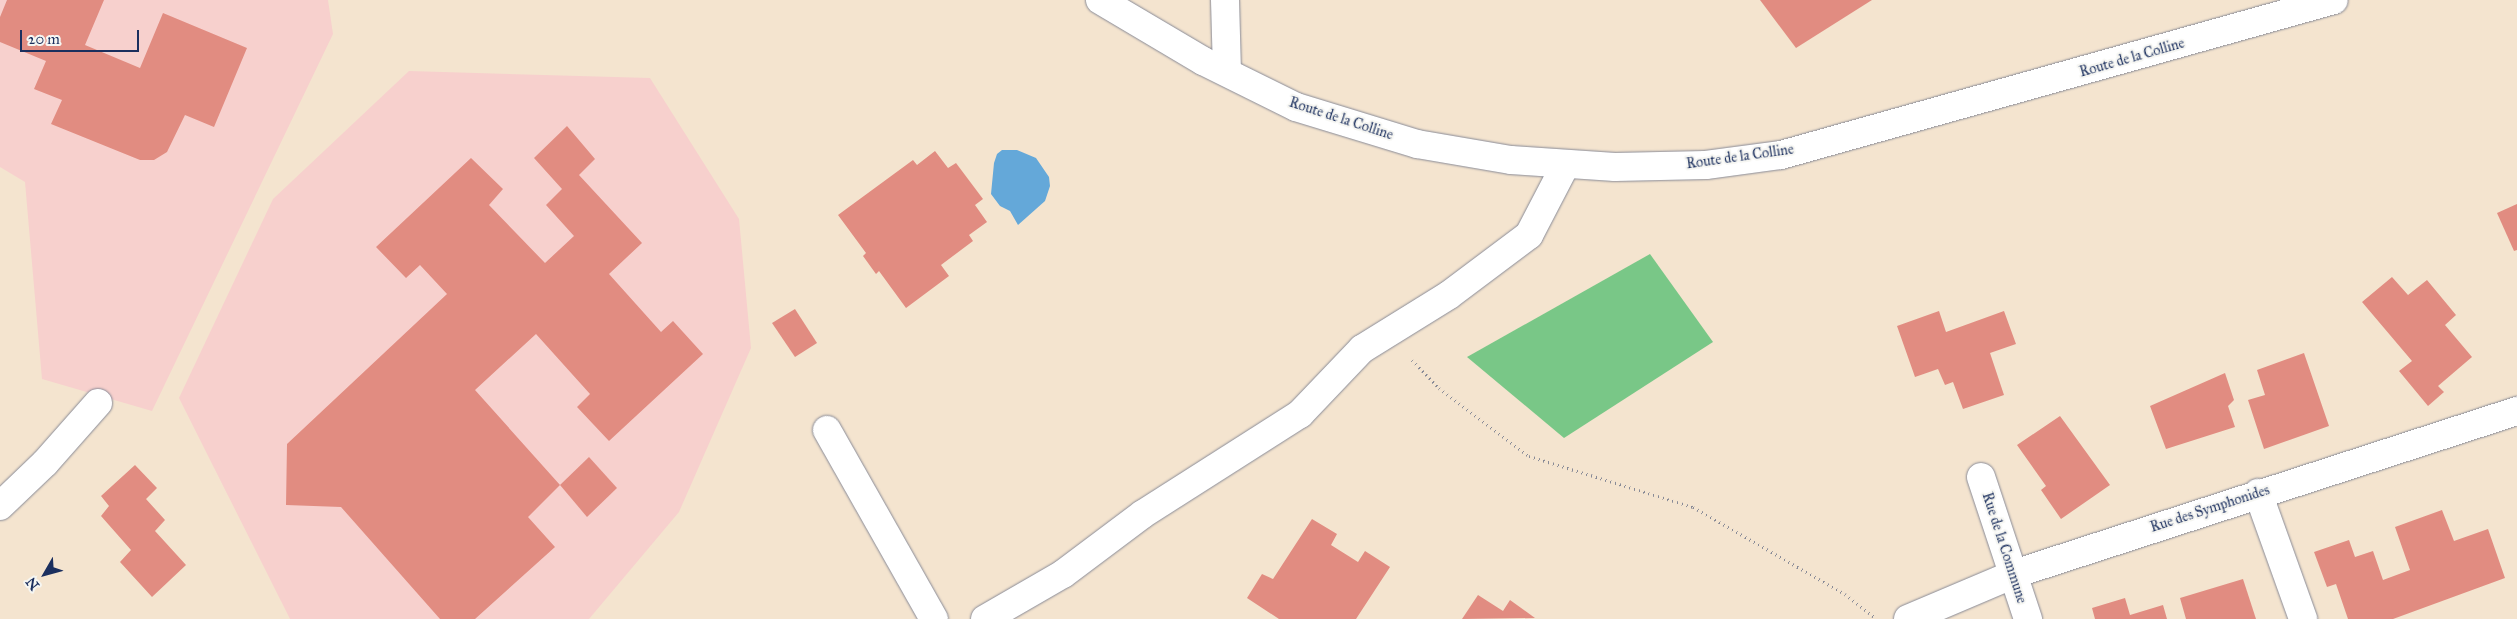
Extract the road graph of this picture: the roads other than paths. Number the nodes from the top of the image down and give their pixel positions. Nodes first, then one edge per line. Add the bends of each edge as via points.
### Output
1 (1100, 0) edge
2 (1225, 0) edge
3 (2334, 0) edge
4 (1227, 72) junction
5 (1566, 164) junction
6 (98, 403) dead end
7 (2517, 411) edge
8 (828, 430) dead end
9 (1980, 477) dead end
10 (2258, 493) junction
11 (0, 506) edge
12 (2014, 574) junction
13 (934, 619) edge
14 (985, 619) edge
15 (1908, 619) edge
16 (2028, 619) edge
17 (2303, 619) edge

1 - 4 street, Route de la Colline
2 - 4 street
3 - 5 street, Route de la Colline via 1781,154 1706,165 1615,168
4 - 5 street, Route de la Colline via 1296,107 1417,144 1511,160
5 - 14 street via 1529,235 1449,295 1362,349 1300,414 1143,514 1062,574
6 - 11 street via 46,463
7 - 10 street, Rue des Symphonides
8 - 13 street
9 - 12 street, Rue de la Commune
10 - 12 street, Rue des Symphonides
10 - 17 street
12 - 15 street, Rue des Symphonides
12 - 16 street, Rue de la Commune

